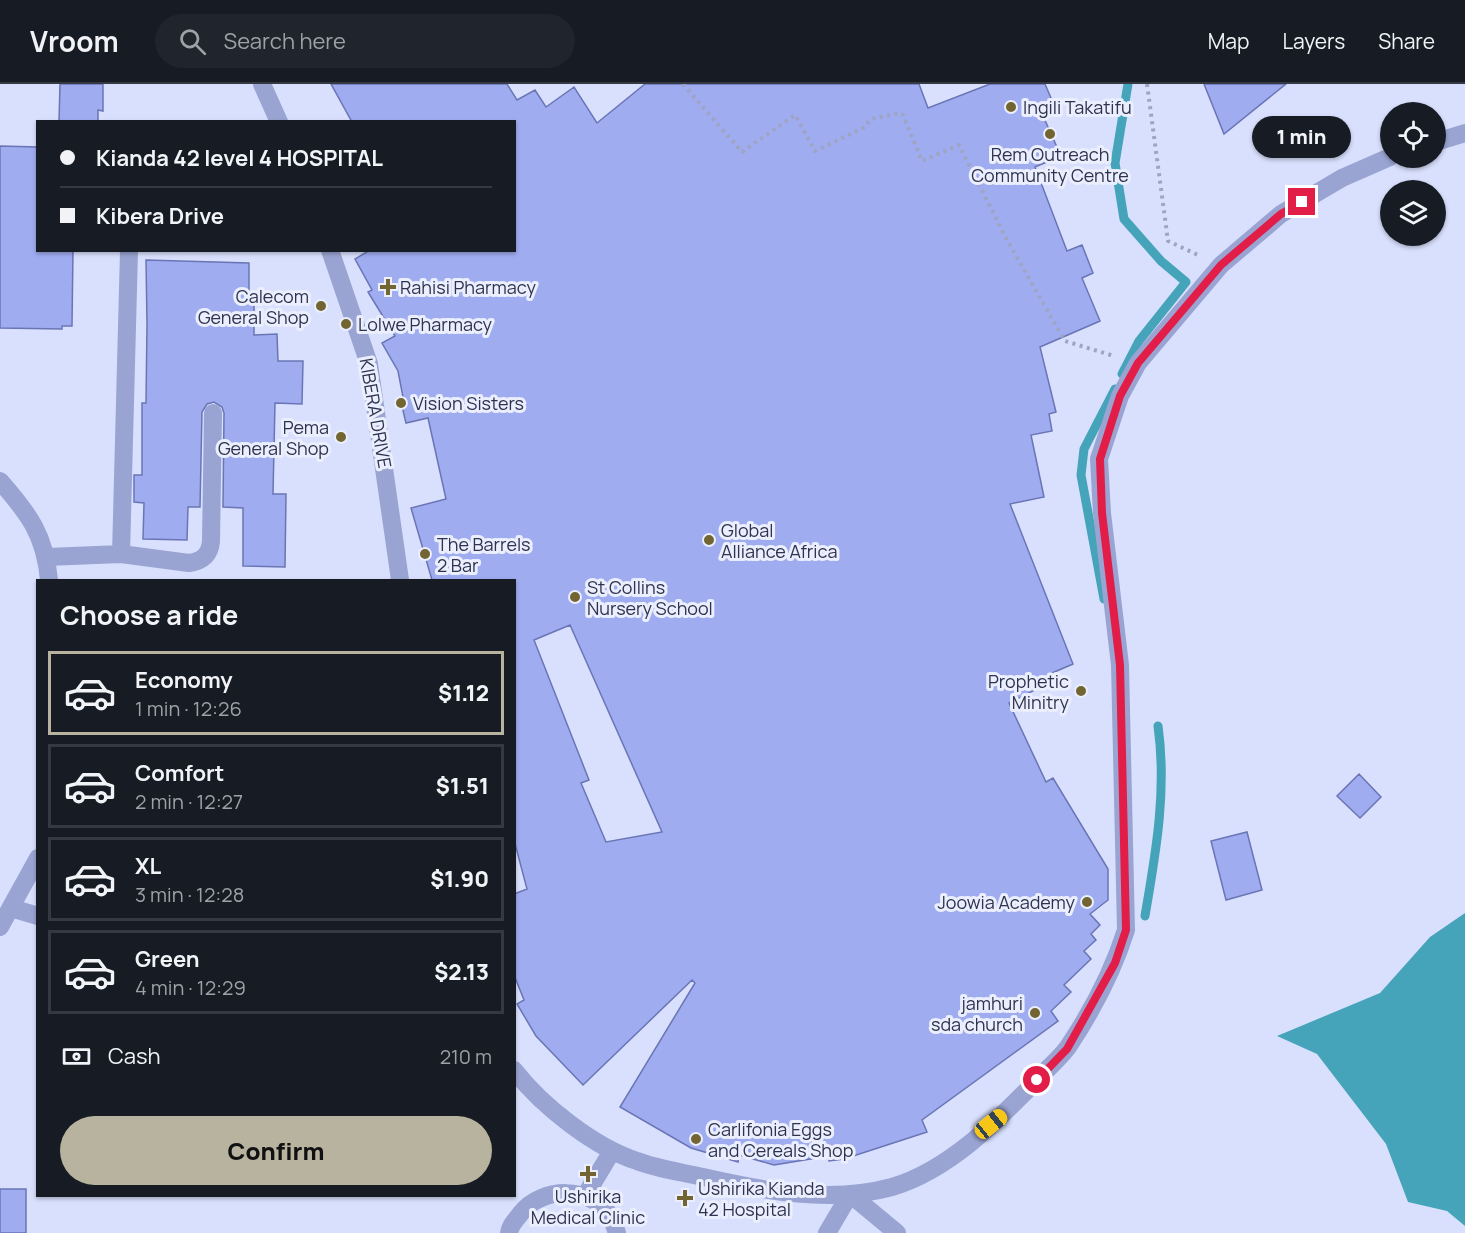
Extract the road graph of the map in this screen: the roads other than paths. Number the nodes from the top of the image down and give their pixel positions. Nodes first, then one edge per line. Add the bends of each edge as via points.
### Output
1 (262, 84) edge
2 (278, 120) edge
3 (1465, 133) edge
4 (1446, 139) edge
5 (1380, 161) edge
6 (129, 252) edge
7 (331, 252) edge
8 (213, 413) dead end
9 (0, 481) edge
10 (121, 554) junction
11 (47, 557) junction
12 (49, 579) edge
13 (400, 579) edge
14 (36, 862) edge
15 (11, 908) junction
16 (36, 915) edge
17 (0, 927) edge
18 (516, 1072) edge
19 (612, 1150) junction
20 (850, 1194) junction
21 (585, 1196) junction
22 (509, 1233) edge
23 (617, 1233) edge
24 (827, 1233) edge
25 (897, 1233) edge

1 - 2 street
3 - 4 street
5 - 20 street via 1342,178 1281,214 1221,265 1138,363 1120,396 1100,459 1102,513 1120,665 1126,930 1115,963 1067,1049 1007,1111 946,1161 915,1178
6 - 10 street
7 - 13 street, KIBERA DRIVE via 369,364
8 - 10 street via 211,541 207,555 189,563
9 - 11 street via 30,515
10 - 11 street
11 - 12 street
14 - 15 street
15 - 16 street
15 - 17 street
18 - 19 street via 537,1097
19 - 20 street via 636,1161 738,1185 803,1195
19 - 21 street
20 - 24 street
20 - 25 street
21 - 22 street via 556,1192 528,1204
21 - 23 street via 609,1214

